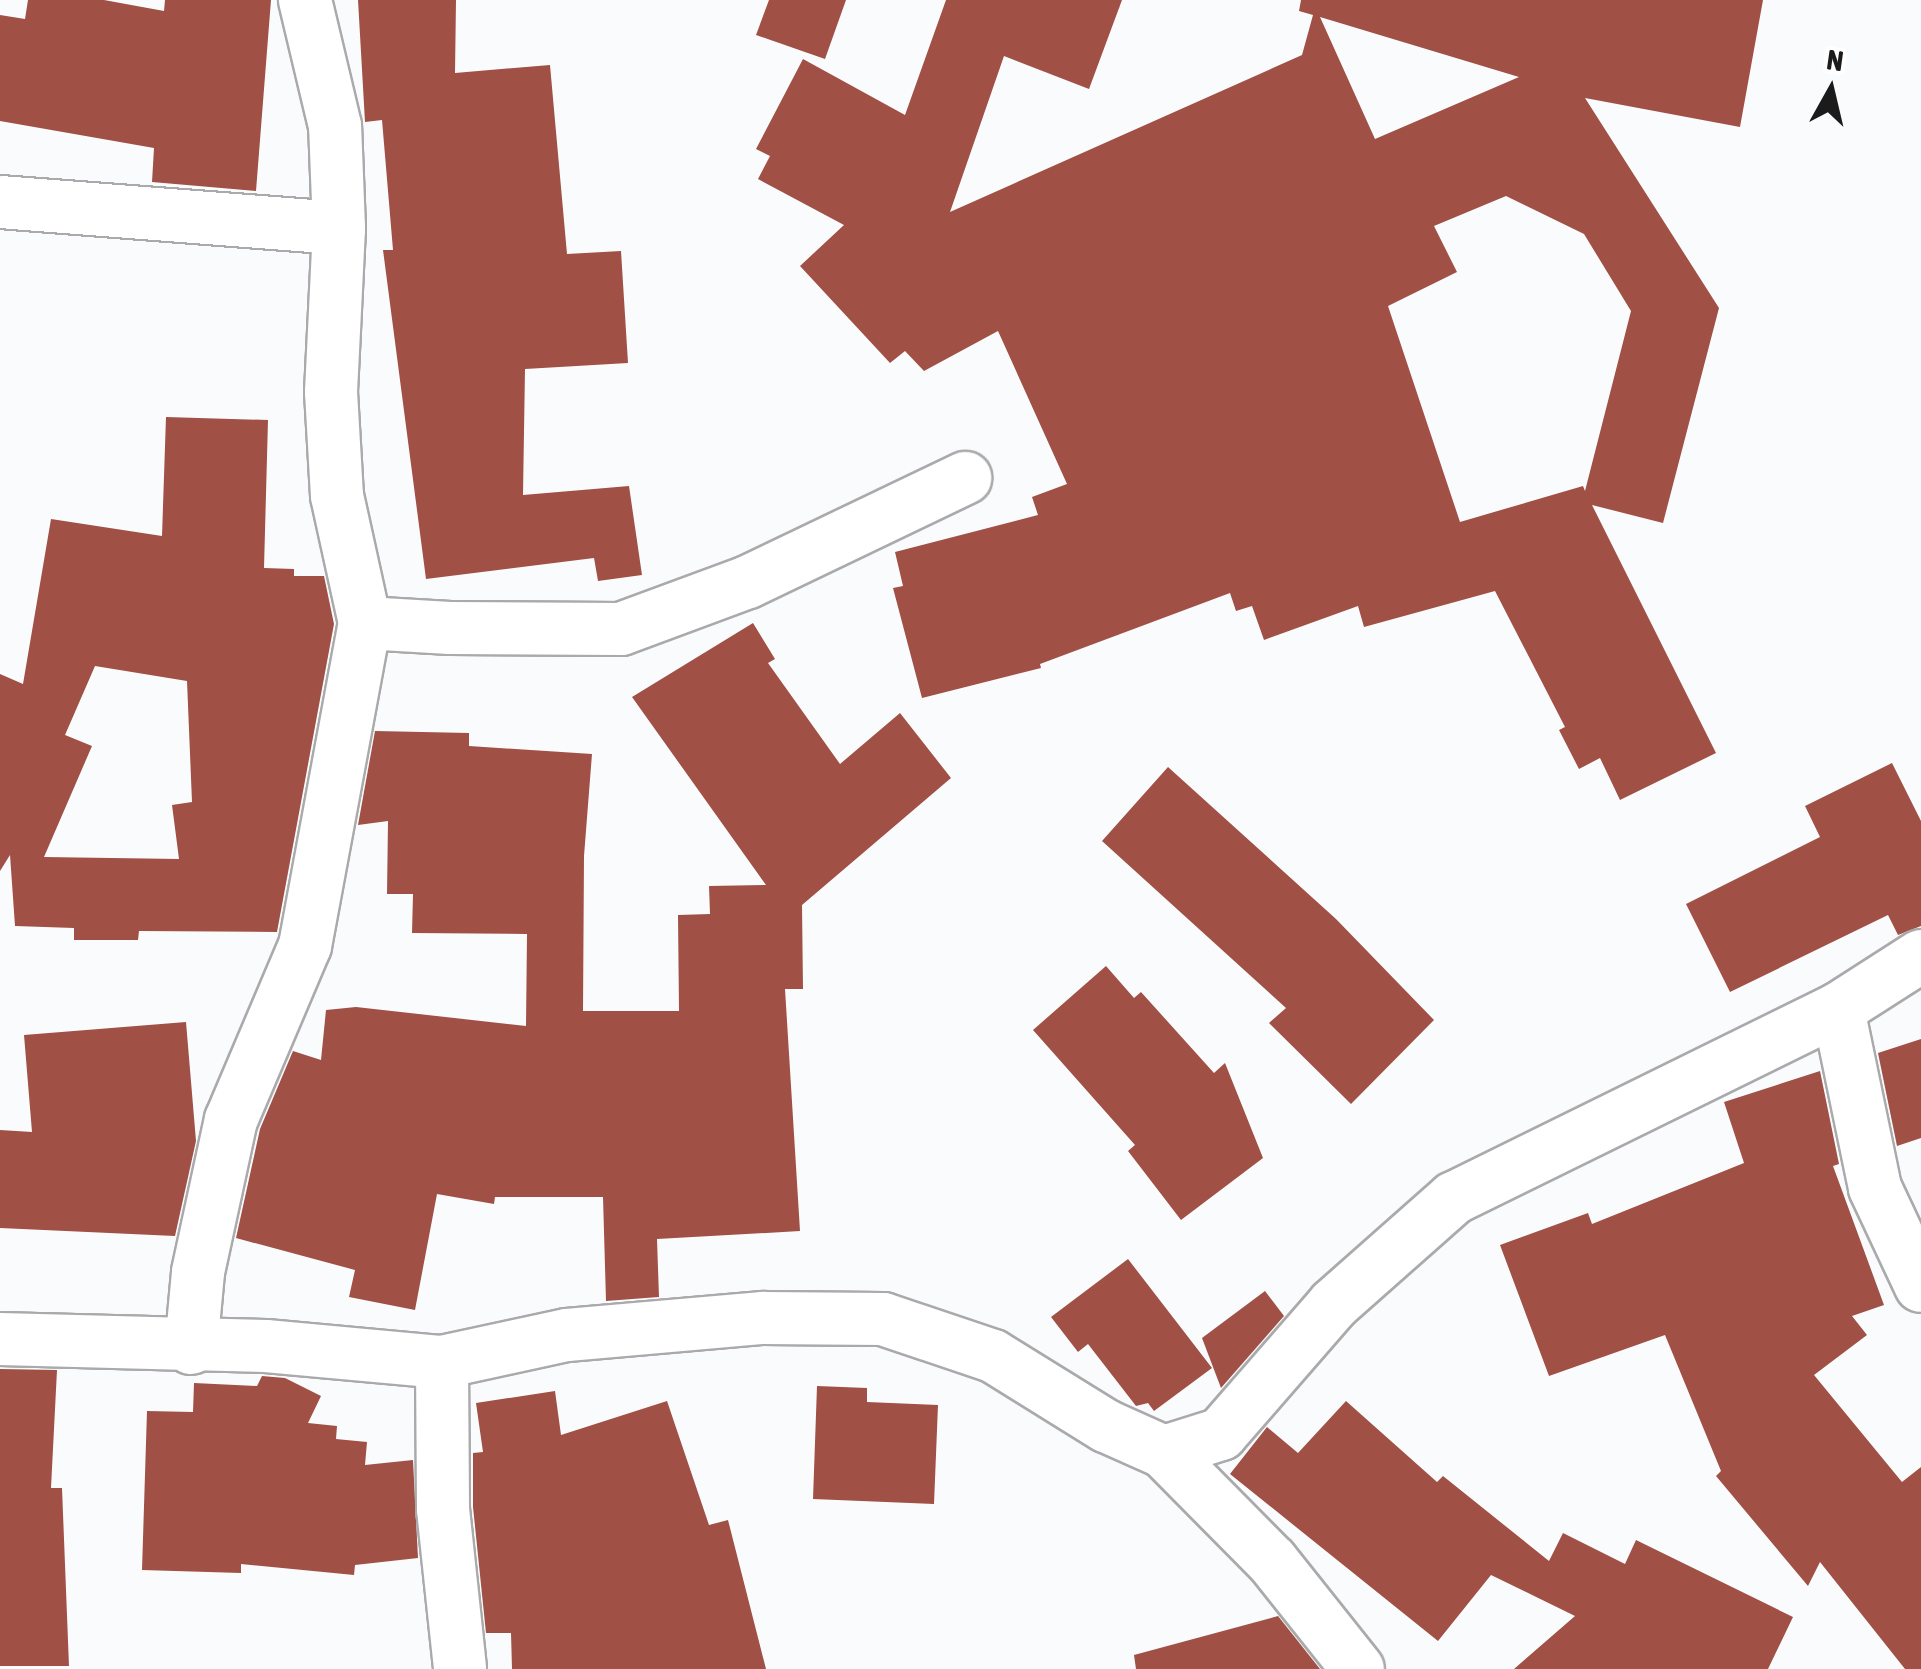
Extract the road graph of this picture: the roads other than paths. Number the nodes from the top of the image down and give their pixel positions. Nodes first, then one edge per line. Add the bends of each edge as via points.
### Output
1 (305, 0) edge
2 (0, 202) edge
3 (339, 228) junction
4 (965, 478) dead end
5 (365, 623) junction
6 (1921, 956) edge
7 (1838, 1009) junction
8 (1921, 1286) edge
9 (0, 1339) edge
10 (191, 1348) junction
11 (442, 1362) junction
12 (1164, 1452) junction
13 (460, 1669) edge
14 (1358, 1669) edge

1 - 3 street via 335,126
2 - 3 street
3 - 5 street via 330,392 337,496
4 - 5 street via 748,582 621,629
5 - 10 street via 305,946 231,1120 198,1272
6 - 7 street
7 - 8 street via 1875,1188
7 - 12 street via 1454,1198 1334,1304 1221,1434
9 - 10 street
10 - 11 street via 266,1346
11 - 12 street via 567,1335 764,1318 883,1319 993,1356 1106,1426
11 - 13 street via 443,1509
12 - 14 street via 1272,1561

